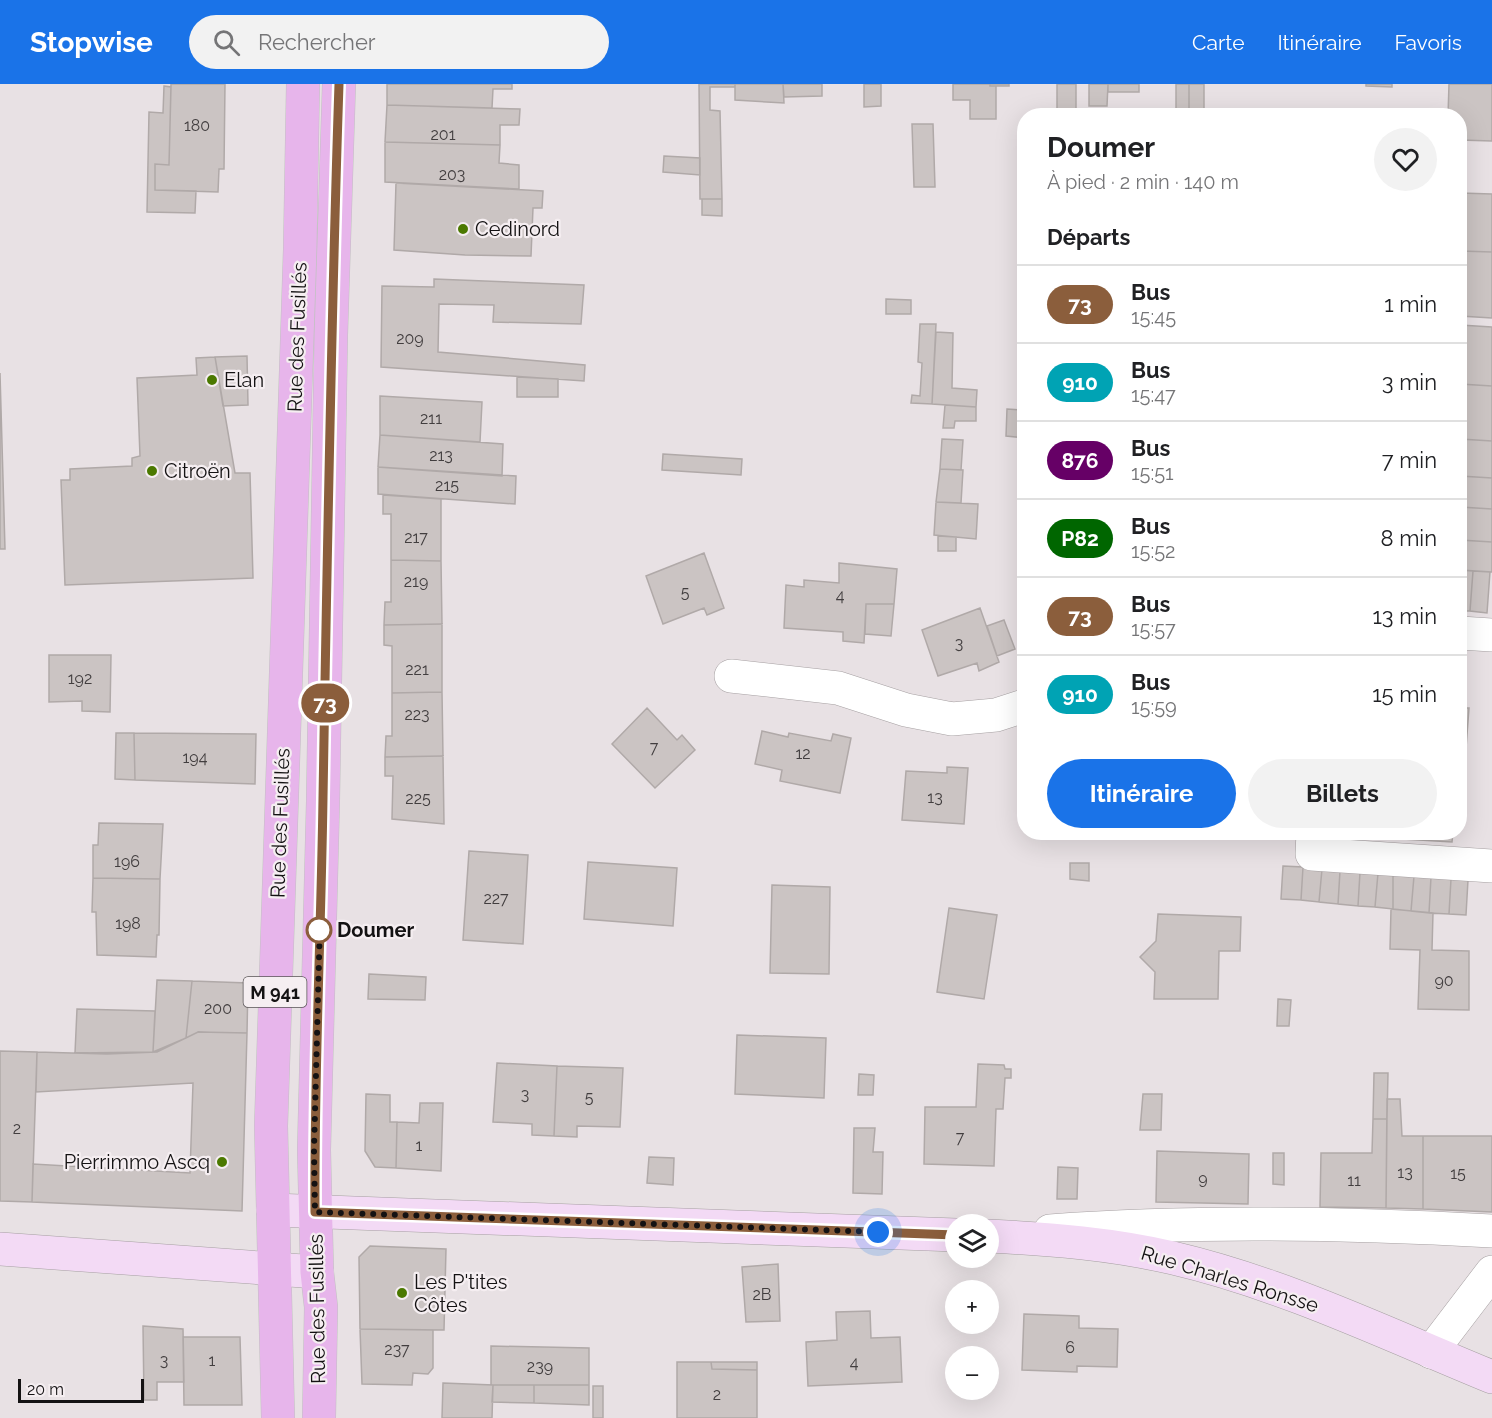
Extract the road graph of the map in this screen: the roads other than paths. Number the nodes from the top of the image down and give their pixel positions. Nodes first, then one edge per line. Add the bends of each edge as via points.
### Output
1 (303, 84) edge
2 (339, 84) edge
3 (1467, 633) edge
4 (1492, 635) edge
5 (731, 676) dead end
6 (1017, 708) edge
7 (1312, 840) edge
8 (1492, 866) edge
9 (273, 1210) junction
10 (315, 1212) junction
11 (1492, 1231) edge
12 (945, 1234) edge
13 (999, 1235) edge
14 (999, 1237) edge
15 (0, 1249) edge
16 (274, 1269) junction
17 (317, 1272) junction
18 (1492, 1272) edge
19 (1431, 1352) junction
20 (1492, 1377) edge
21 (278, 1418) edge
22 (319, 1418) edge

1 - 9 main road, Rue des Fusillés / M 941 via 271,1115
2 - 10 main road, Rue des Fusillés / M 941
3 - 4 street
5 - 6 street via 838,688 906,710 952,719 996,715
7 - 8 street via 1311,854
9 - 10 main road
9 - 16 main road, Rue des Fusillés / M 941
10 - 12 main road
10 - 17 main road, Rue des Fusillés / M 941
11 - 13 street, Rue Charles Ronsse via 1256,1224 1090,1228
14 - 19 main road, Rue Charles Ronsse via 1094,1244 1175,1259 1314,1303
15 - 16 main road
16 - 17 main road
16 - 21 main road, Rue des Fusillés / M 941
17 - 22 main road, Rue des Fusillés / M 941 via 321,1307
18 - 19 street
19 - 20 main road, Rue Charles Ronsse

